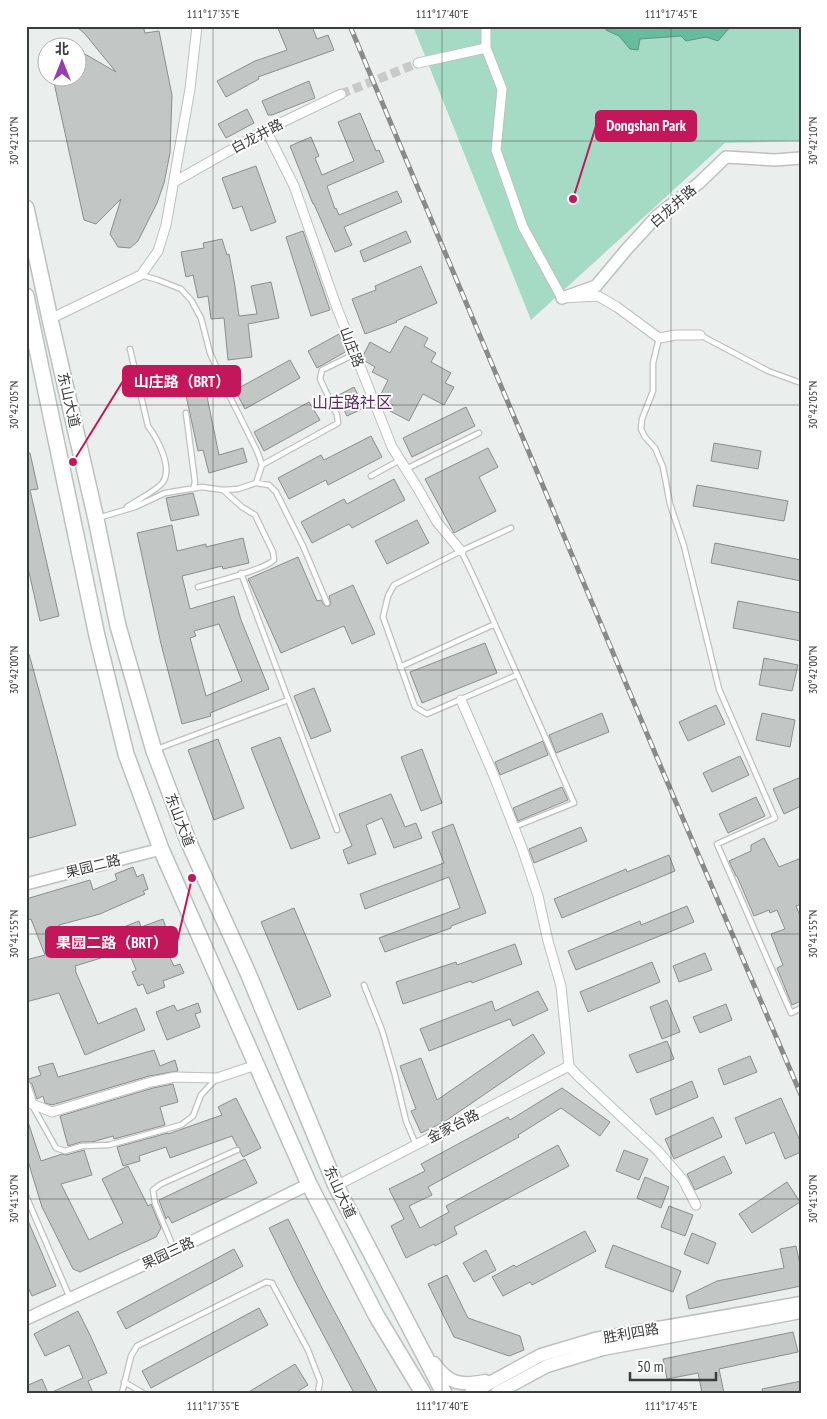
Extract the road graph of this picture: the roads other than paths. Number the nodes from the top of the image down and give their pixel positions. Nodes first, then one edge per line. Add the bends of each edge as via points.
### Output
1 (197, 26) edge
2 (486, 26) edge
3 (486, 48) junction
4 (418, 63) tunnel mouth
5 (341, 94) tunnel mouth
6 (266, 130) junction
7 (801, 158) edge
8 (174, 182) junction
9 (26, 208) edge
10 (141, 275) junction
11 (26, 296) edge
12 (562, 298) junction
13 (50, 319) junction
14 (30, 327) edge
15 (700, 335) joint
16 (659, 338) junction
17 (130, 349) dead end
18 (355, 354) junction
19 (801, 383) edge
20 (186, 413) dead end
21 (478, 432) dead end
22 (400, 460) junction
23 (262, 465) junction
24 (406, 470) junction
25 (371, 476) dead end
26 (256, 483) junction
27 (193, 488) junction
28 (223, 490) junction
29 (122, 511) junction
30 (96, 519) junction
31 (511, 528) dead end
32 (461, 551) junction
33 (241, 574) junction
34 (198, 587) dead end
35 (327, 603) dead end
36 (495, 624) junction
37 (400, 667) junction
38 (517, 675) junction
39 (288, 700) junction
40 (461, 700) junction
41 (154, 751) junction
42 (514, 827) junction
43 (337, 830) dead end
44 (161, 849) junction
45 (26, 884) edge
46 (364, 985) dead end
47 (801, 1008) edge
48 (256, 1065) junction
49 (569, 1066) junction
50 (217, 1078) junction
51 (26, 1086) edge
52 (29, 1105) edge
53 (416, 1145) junction
54 (237, 1150) dead end
55 (308, 1184) junction
56 (336, 1186) junction
57 (26, 1196) edge
58 (696, 1205) dead end
59 (175, 1250) junction
60 (71, 1299) junction
61 (801, 1303) edge
62 (801, 1312) edge
63 (376, 1315) junction
64 (26, 1319) edge
65 (405, 1319) junction
66 (124, 1382) junction
67 (500, 1388) edge
68 (122, 1393) edge
69 (143, 1393) edge
70 (318, 1393) edge
71 (414, 1393) edge
72 (423, 1393) edge
73 (444, 1393) edge
74 (471, 1393) edge

1 - 8 street
2 - 3 street
3 - 4 street
3 - 12 street via 502,90 496,150 523,227
5 - 6 street, 白龙井路
6 - 8 street, 白龙井路
6 - 18 street, 山庄路 via 294,186
7 - 12 street, 白龙井路 via 726,157 700,183 658,215 596,286
8 - 10 street via 158,251
9 - 13 main road, 东山大道
10 - 13 street
10 - 23 lane via 181,290 191,300 201,318 210,352
11 - 14 main road, 东山大道
12 - 16 street via 598,296
13 - 30 main road, 东山大道
14 - 44 main road, 东山大道 via 126,754
15 - 16 street
15 - 19 lane via 768,371
16 - 47 lane via 653,363 653,391 641,428 663,467 719,689 776,818 717,844 791,1013
17 - 29 lane via 148,426 166,463 166,476 163,483
18 - 22 street, 山庄路
18 - 23 lane via 322,370 320,379 338,423
20 - 27 lane via 194,466
21 - 24 lane
22 - 24 street, 山庄路
22 - 25 lane
23 - 26 lane
24 - 32 street, 山庄路 via 437,522
26 - 28 lane
26 - 35 lane via 269,485 276,492
27 - 28 lane
27 - 29 lane via 165,493
28 - 33 lane via 255,515 273,552 274,560 270,564
29 - 30 lane
30 - 41 main road, 东山大道 via 118,626
31 - 32 lane
32 - 36 lane
32 - 37 lane via 394,586 388,596 383,617
33 - 34 lane
33 - 39 lane
36 - 37 lane
36 - 38 lane
37 - 40 lane via 415,707 427,714
38 - 40 lane
38 - 42 lane via 574,803
39 - 41 lane
39 - 43 lane
40 - 42 street
41 - 56 main road, 东山大道 via 188,843 248,973
42 - 49 street via 538,896 561,986
44 - 45 street, 果园二路
44 - 48 main road, 东山大道
46 - 53 lane via 382,1030 406,1121
48 - 50 street
48 - 55 main road, 东山大道
49 - 53 street, 金家台路
49 - 58 street via 658,1151 683,1180
50 - 52 street via 175,1077 52,1112
50 - 52 lane via 201,1095 193,1116 181,1124 108,1145 82,1146 65,1151 56,1148
51 - 52 street
53 - 56 street, 金家台路
54 - 59 lane via 153,1190 155,1203
55 - 59 street, 果园三路
55 - 63 main road, 东山大道
56 - 65 main road, 东山大道
57 - 60 lane
59 - 60 street, 果园三路
60 - 64 street, 果园三路
61 - 67 main road, 胜利四路 via 595,1339 541,1355
62 - 67 main road, 胜利四路 via 603,1349 547,1366
63 - 71 main road
63 - 72 main road, 东山大道
65 - 67 main road via 442,1375 456,1382
65 - 73 main road, 东山大道
66 - 68 lane
66 - 69 lane
66 - 70 lane via 137,1346 266,1282 272,1283 308,1350 320,1381
67 - 74 main road, 胜利四路

